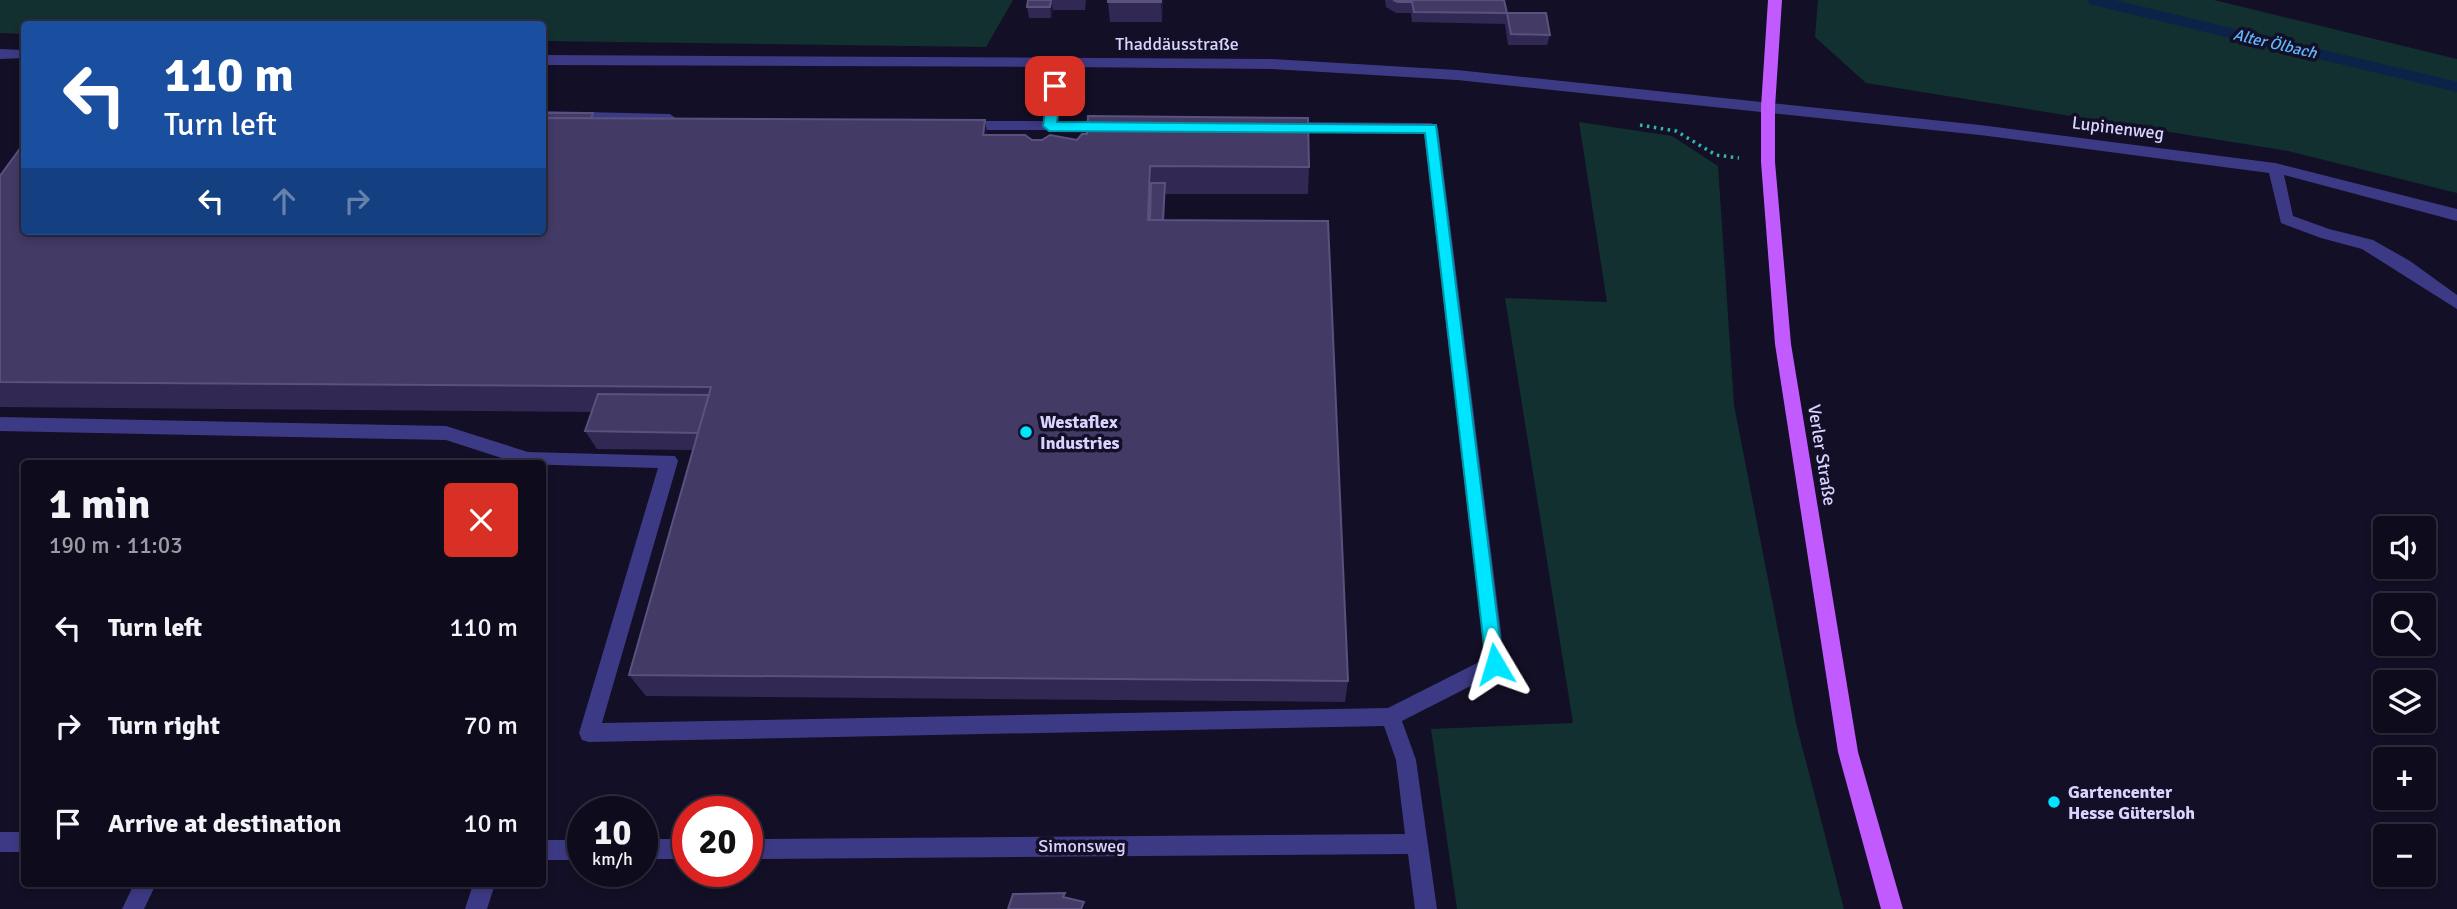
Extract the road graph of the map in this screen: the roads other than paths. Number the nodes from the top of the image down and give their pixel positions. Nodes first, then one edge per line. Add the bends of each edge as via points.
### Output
1 (1775, 0) edge
2 (0, 54) edge
3 (21, 54) edge
4 (546, 60) edge
5 (1061, 63) junction
6 (1768, 107) junction
7 (546, 116) edge
8 (680, 119) edge
9 (954, 124) edge
10 (1049, 126) junction
11 (1132, 126) edge
12 (1270, 127) edge
13 (2275, 169) junction
14 (2457, 215) edge
15 (2457, 303) edge
16 (0, 424) edge
17 (1390, 717) junction
18 (0, 842) edge
19 (21, 842) edge
20 (1418, 844) junction
21 (763, 849) edge
22 (546, 850) edge
23 (567, 850) edge
24 (144, 887) edge
25 (483, 887) edge
26 (133, 909) edge
27 (477, 909) edge
28 (1426, 909) edge
29 (1892, 909) edge

1 - 6 main road, Verler Straße
2 - 3 street
4 - 5 street, Thaddäusstraße
5 - 6 street, Thaddäusstraße via 1390,69
5 - 10 street
6 - 13 street, Lupinenweg via 1994,131
6 - 29 main road, Verler Straße via 1783,344 1848,752
7 - 8 street
9 - 10 street
10 - 11 street
12 - 17 street via 1432,128 1495,664
13 - 14 street, Lupinenweg
13 - 15 street via 2286,219 2367,244
16 - 17 street via 446,433 528,459 669,461 589,733
17 - 20 street via 1406,760
18 - 19 street
20 - 21 street, Simonsweg
20 - 28 street
22 - 23 street
24 - 26 street
25 - 27 street

